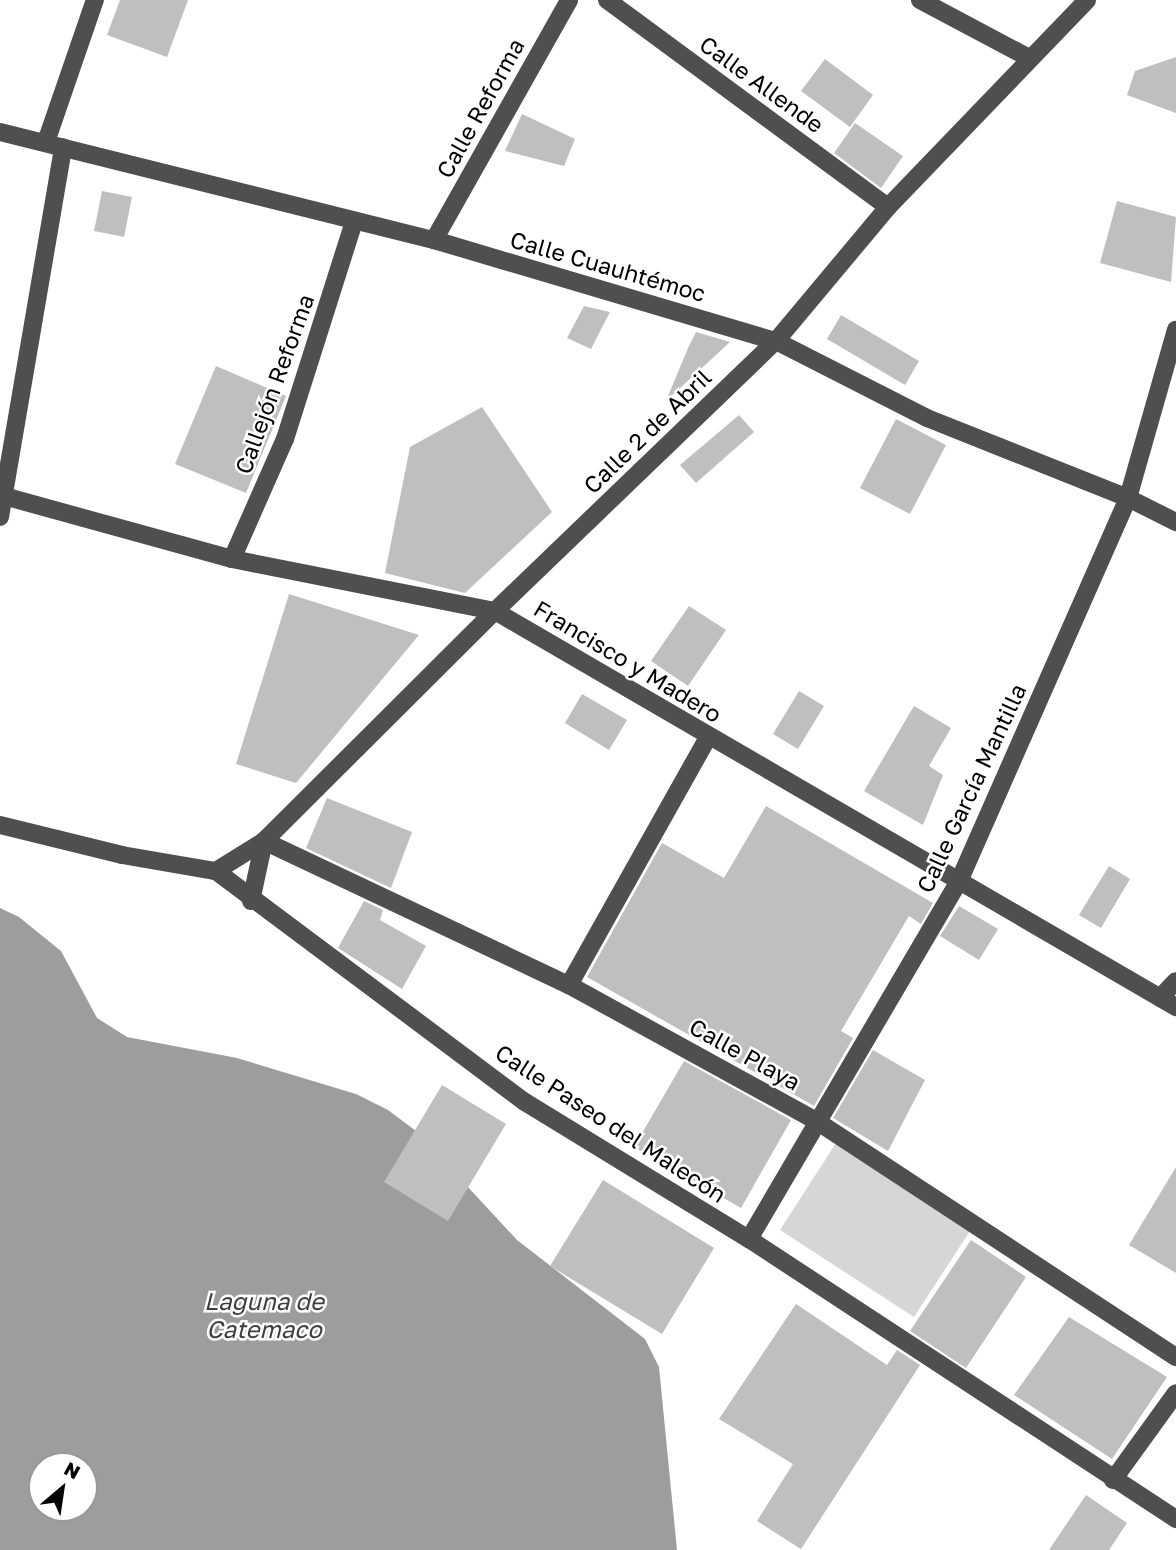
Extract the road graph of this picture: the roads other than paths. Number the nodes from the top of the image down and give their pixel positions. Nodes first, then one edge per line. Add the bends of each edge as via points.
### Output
1 (95, 0) edge
2 (569, 0) edge
3 (607, 0) edge
4 (920, 0) edge
5 (1087, 0) edge
6 (1027, 57) junction
7 (0, 132) edge
8 (54, 145) junction
9 (888, 207) junction
10 (354, 222) junction
11 (434, 240) junction
12 (1176, 330) edge
13 (776, 341) junction
14 (2, 495) edge
15 (1128, 498) junction
16 (0, 517) edge
17 (1176, 522) edge
18 (232, 558) junction
19 (495, 611) junction
20 (708, 737) junction
21 (0, 825) edge
22 (264, 841) junction
23 (216, 871) junction
24 (960, 879) junction
25 (251, 901) junction
26 (1176, 981) edge
27 (569, 985) junction
28 (1168, 1003) edge
29 (815, 1120) junction
30 (749, 1239) junction
31 (1176, 1357) edge
32 (1176, 1393) edge
33 (1113, 1480) junction
34 (1176, 1519) edge

1 - 8 street
2 - 11 street, Calle Reforma
3 - 9 street, Calle Allende
4 - 6 street
5 - 6 street, Calle 2 de Abril
6 - 9 street, Calle 2 de Abril
7 - 8 street, Calle Cuauhtémoc
8 - 10 street, Calle Cuauhtémoc
8 - 14 street
9 - 13 street, Calle 2 de Abril
10 - 11 street, Calle Cuauhtémoc
10 - 18 street, Callejón Reforma via 285,439
11 - 13 street, Calle Cuauhtémoc
12 - 15 street, Calle García Mantilla
13 - 15 street, Calle Cuauhtémoc via 927,418
13 - 19 street, Calle 2 de Abril
14 - 16 street
14 - 18 street, Francisco y Madero
15 - 17 street, Calle Cuauhtémoc
15 - 24 street, Calle García Mantilla
18 - 19 street, Francisco y Madero
19 - 20 street, Francisco y Madero
19 - 22 street, Calle 2 de Abril
20 - 24 street, Francisco y Madero
20 - 27 street
21 - 23 street via 122,855
22 - 23 street, Calle 2 de Abril
22 - 25 street
22 - 27 street, Calle Playa
23 - 25 street, Calle Paseo del Malecón
24 - 28 street, Francisco y Madero
24 - 29 street, Calle García Mantilla
25 - 30 street, Calle Paseo del Malecón via 525,1102
26 - 28 street
27 - 29 street, Calle Playa
29 - 30 street, Calle García Mantilla
29 - 31 street, Calle Playa
30 - 33 street, Calle Paseo del Malecón
32 - 33 street
33 - 34 street, Calle Paseo del Malecón

